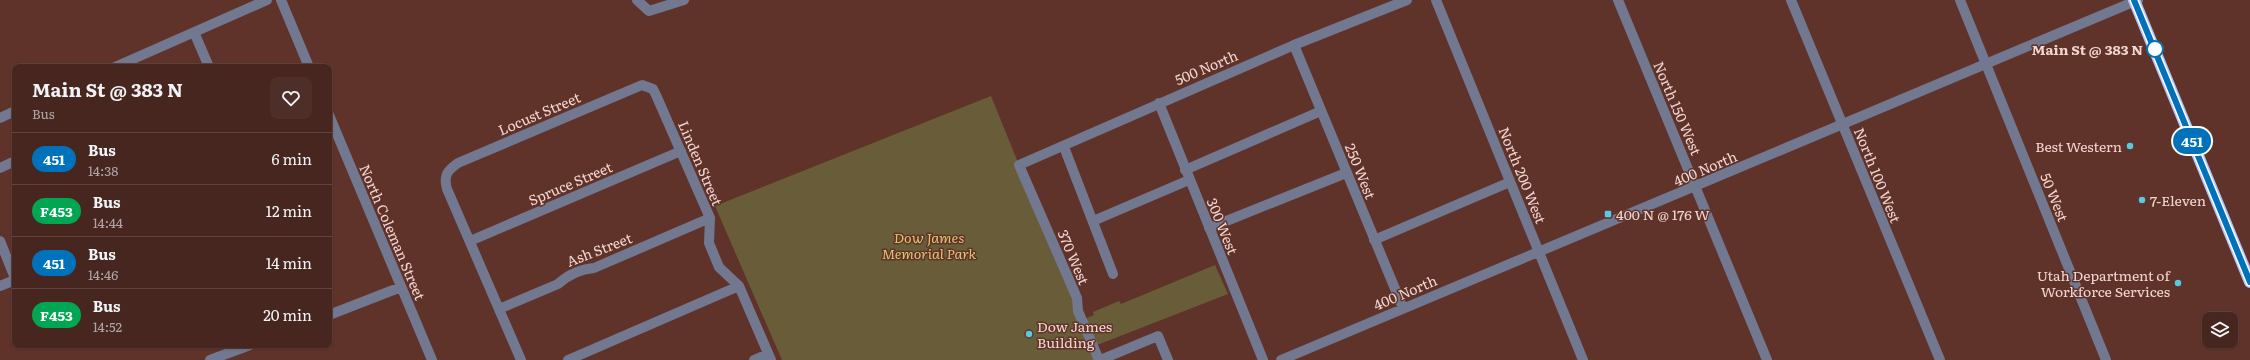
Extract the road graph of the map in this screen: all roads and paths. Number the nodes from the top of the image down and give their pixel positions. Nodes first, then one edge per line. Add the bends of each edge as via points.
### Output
1 (267, 0) edge
2 (281, 0) edge
3 (637, 0) edge
4 (684, 0) edge
5 (1407, 0) edge
6 (1436, 0) edge
7 (1618, 0) edge
8 (1791, 0) edge
9 (1960, 0) edge
10 (2136, 0) edge
11 (194, 32) junction
12 (1294, 45) junction
13 (122, 64) edge
14 (208, 64) edge
15 (308, 64) edge
16 (1987, 65) junction
17 (648, 85) joint
18 (1159, 103) junction
19 (1321, 111) junction
20 (12, 112) edge
21 (0, 118) edge
22 (1843, 126) junction
23 (334, 139) edge
24 (1064, 147) junction
25 (681, 151) junction
26 (12, 162) edge
27 (1019, 165) joint
28 (0, 168) edge
29 (1185, 170) junction
30 (1346, 173) junction
31 (1189, 180) junction
32 (1510, 182) junction
33 (1696, 187) junction
34 (710, 218) junction
35 (1093, 221) junction
36 (1210, 228) junction
37 (1374, 240) junction
38 (0, 241) edge
39 (470, 241) junction
40 (1539, 251) junction
41 (12, 271) edge
42 (1113, 274) dead end
43 (12, 280) edge
44 (2250, 282) edge
45 (0, 286) edge
46 (739, 286) junction
47 (402, 287) junction
48 (1403, 308) junction
49 (499, 309) junction
50 (332, 314) edge
51 (226, 349) edge
52 (770, 357) edge
53 (210, 360) edge
54 (432, 360) edge
55 (521, 360) edge
56 (568, 360) edge
57 (754, 360) edge
58 (1099, 360) edge
59 (1168, 360) edge
60 (1263, 360) edge
61 (1281, 360) edge
62 (1583, 360) edge
63 (1767, 360) edge
64 (1940, 360) edge
65 (2106, 360) edge

1 - 11 street
2 - 15 street
3 - 4 street via 649,11
5 - 12 street, 500 North
6 - 32 street, North 200 West
7 - 33 street, North 150 West
8 - 22 street, North 100 West
9 - 16 street, 50 West
10 - 16 street, 400 North
10 - 44 highway
11 - 13 street
11 - 14 street
12 - 18 street, 500 North
12 - 19 street, 250 West
16 - 22 street, 400 North
16 - 65 street, 50 West
17 - 25 street, Linden Street via 656,95
17 - 39 street, Locust Street via 635,86 458,163 448,170 445,175 447,189
18 - 24 street, 500 North
18 - 29 street, 300 West
19 - 29 street
19 - 30 street, 250 West
20 - 21 street
22 - 33 street, 400 North
22 - 64 street, North 100 West
23 - 47 street, North Coleman Street
24 - 27 street, 500 North
24 - 35 street
25 - 34 street, Linden Street
25 - 39 street, Spruce Street
26 - 28 street
27 - 58 street, 370 West via 1077,298 1078,311
29 - 31 street, 300 West
30 - 36 street
30 - 37 street, 250 West
31 - 35 street
31 - 36 street, 300 West
32 - 37 street
32 - 40 street, North 200 West
33 - 40 street, 400 North
33 - 63 street, North 150 West
34 - 46 street, Linden Street via 709,243 719,267
34 - 49 street, Ash Street via 594,268 566,277 558,284
35 - 42 street
36 - 60 street, 300 West
37 - 48 street, 250 West
38 - 41 street
39 - 49 street
40 - 48 street, 400 North
40 - 62 street, North 200 West
43 - 45 street
46 - 52 street, Linden Street
46 - 56 street
47 - 50 street
47 - 54 street, North Coleman Street
48 - 61 street, 400 North
49 - 55 street
51 - 53 street
52 - 57 street
58 - 59 street via 1158,336

